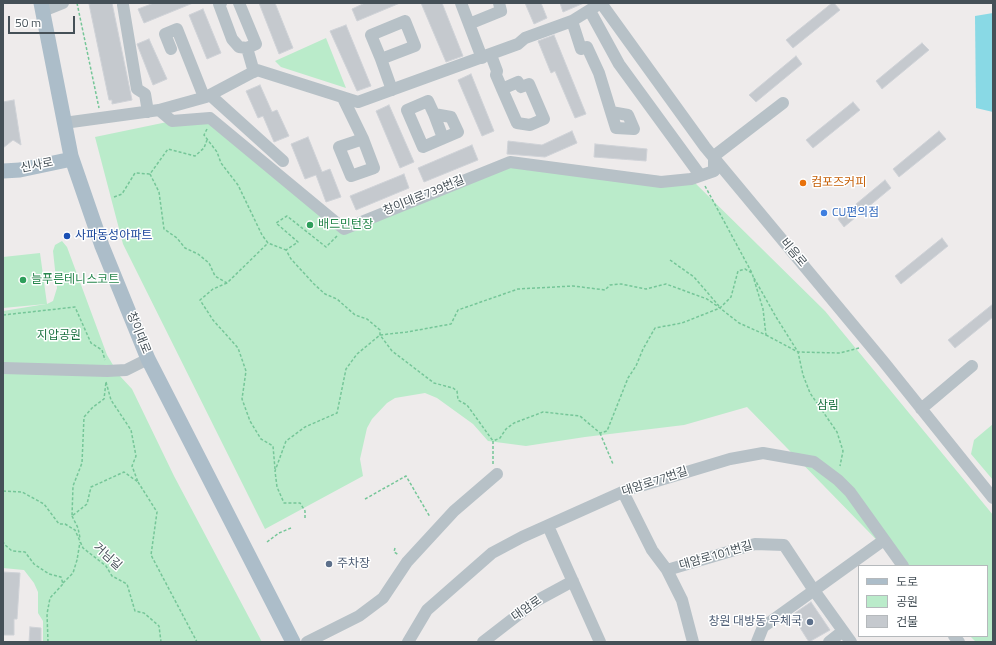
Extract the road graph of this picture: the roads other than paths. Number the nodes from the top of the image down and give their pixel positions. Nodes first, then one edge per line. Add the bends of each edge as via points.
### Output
1 (63, 3) edge
2 (221, 3) edge
3 (239, 3) edge
4 (461, 3) edge
5 (499, 3) edge
6 (601, 3) edge
7 (123, 5) dead end
8 (42, 7) edge
9 (590, 11) junction
10 (572, 21) junction
11 (469, 24) junction
12 (247, 48) junction
13 (171, 49) dead end
14 (487, 56) junction
15 (381, 59) dead end
16 (254, 72) junction
17 (411, 84) junction
18 (502, 89) dead end
19 (392, 90) junction
20 (207, 96) junction
21 (343, 98) junction
22 (783, 103) dead end
23 (418, 105) junction
24 (153, 111) junction
25 (611, 112) dead end
26 (64, 123) junction
27 (363, 138) dead end
28 (714, 156) junction
29 (72, 159) junction
30 (283, 161) dead end
31 (3, 171) edge
32 (700, 176) junction
33 (148, 359) junction
34 (972, 366) dead end
35 (3, 368) edge
36 (921, 409) junction
37 (495, 471) road end
38 (623, 492) junction
39 (993, 498) edge
40 (548, 526) junction
41 (884, 540) junction
42 (902, 565) edge
43 (667, 570) junction
44 (573, 581) junction
45 (813, 589) junction
46 (843, 631) junction
47 (293, 642) edge
48 (307, 642) edge
49 (408, 642) edge
50 (483, 642) edge
51 (600, 642) edge
52 (693, 642) edge
53 (757, 642) edge
54 (829, 642) edge
55 (852, 642) edge

1 - 8 street
2 - 12 street via 219,4 232,39 239,46
3 - 12 street via 256,44
4 - 11 street
5 - 11 street via 502,11
6 - 9 street
6 - 28 street, 비음로 via 659,86
7 - 24 street via 137,89 145,94
8 - 26 main road, 창이대로
9 - 10 street
9 - 32 street via 619,64
10 - 14 street via 525,38 518,44
10 - 25 street via 581,49 587,47 599,73
11 - 14 street
12 - 16 street
13 - 20 street via 165,34 176,29
14 - 17 street
14 - 18 street via 497,71 496,75
15 - 19 street
16 - 20 street
16 - 21 street via 257,70
17 - 19 street
17 - 23 street
19 - 21 street via 358,102
20 - 24 street
20 - 30 street
21 - 27 street
22 - 28 street
23 - 23 street via 407,110 423,147 458,132 451,117 434,114 428,101
24 - 26 street
24 - 32 street, 창이대로739번길 via 172,121 210,118 344,229 510,162 661,182
26 - 29 main road, 창이대로
28 - 32 street, 창이대로739번길 via 714,170
28 - 36 street, 비음로
29 - 31 main road, 신사로
29 - 33 main road, 창이대로 via 102,246
33 - 35 street via 107,377
33 - 47 main road, 창이대로
34 - 36 street
36 - 39 street, 비음로
37 - 48 street via 403,566 383,598 359,616
38 - 40 street, 대암로77번길
38 - 41 street, 대암로77번길 via 730,459 763,453 785,456 814,462 838,480 850,492
38 - 43 street, 대암로101번길 via 652,550
40 - 44 street
40 - 49 street, 대암로77번길 via 492,553 427,610
41 - 42 street, 대암로77번길
41 - 45 street
43 - 45 street, 대암로101번길 via 755,544 784,545
43 - 52 street, 대암로101번길 via 682,600
44 - 50 street, 대암로 via 536,601
44 - 51 street
45 - 46 street
45 - 53 street via 763,627
46 - 54 street
46 - 55 street

